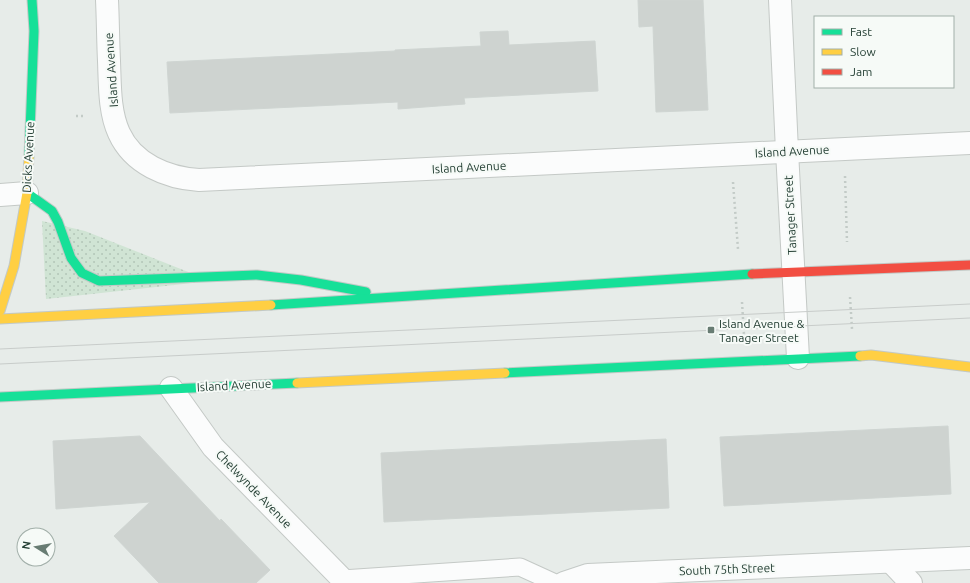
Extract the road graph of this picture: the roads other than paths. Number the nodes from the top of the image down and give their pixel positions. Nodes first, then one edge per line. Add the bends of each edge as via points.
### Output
1 (32, 0) edge
2 (107, 0) edge
3 (780, 0) edge
4 (970, 142) edge
5 (787, 151) junction
6 (27, 192) junction
7 (0, 195) edge
8 (970, 265) edge
9 (794, 272) junction
10 (395, 297) junction
11 (0, 311) edge
12 (0, 319) edge
13 (798, 358) junction
14 (970, 367) edge
15 (172, 388) junction
16 (0, 397) edge
17 (970, 558) edge
18 (891, 562) junction
19 (344, 581) edge
20 (556, 583) edge
21 (564, 583) edge
22 (911, 583) edge

1 - 6 main road, Dicks Avenue via 34,31
2 - 5 street, Island Avenue via 110,88 119,133 136,156 147,164 159,171 185,179
3 - 5 street, Tanager Street
4 - 5 street, Island Avenue
5 - 9 street, Tanager Street
6 - 7 street
6 - 10 main road via 52,211 71,258 82,273 99,281 257,275
6 - 11 main road, Dicks Avenue via 14,266
8 - 9 main road
9 - 10 main road
9 - 13 street, Tanager Street
10 - 12 main road
13 - 14 main road, Island Avenue via 871,355
13 - 15 main road, Island Avenue
15 - 16 main road, Island Avenue
15 - 19 street, Chelwynde Avenue via 213,447
17 - 18 street, South 75th Street
18 - 21 street, South 75th Street via 588,574
18 - 22 street
19 - 20 lane via 520,567

